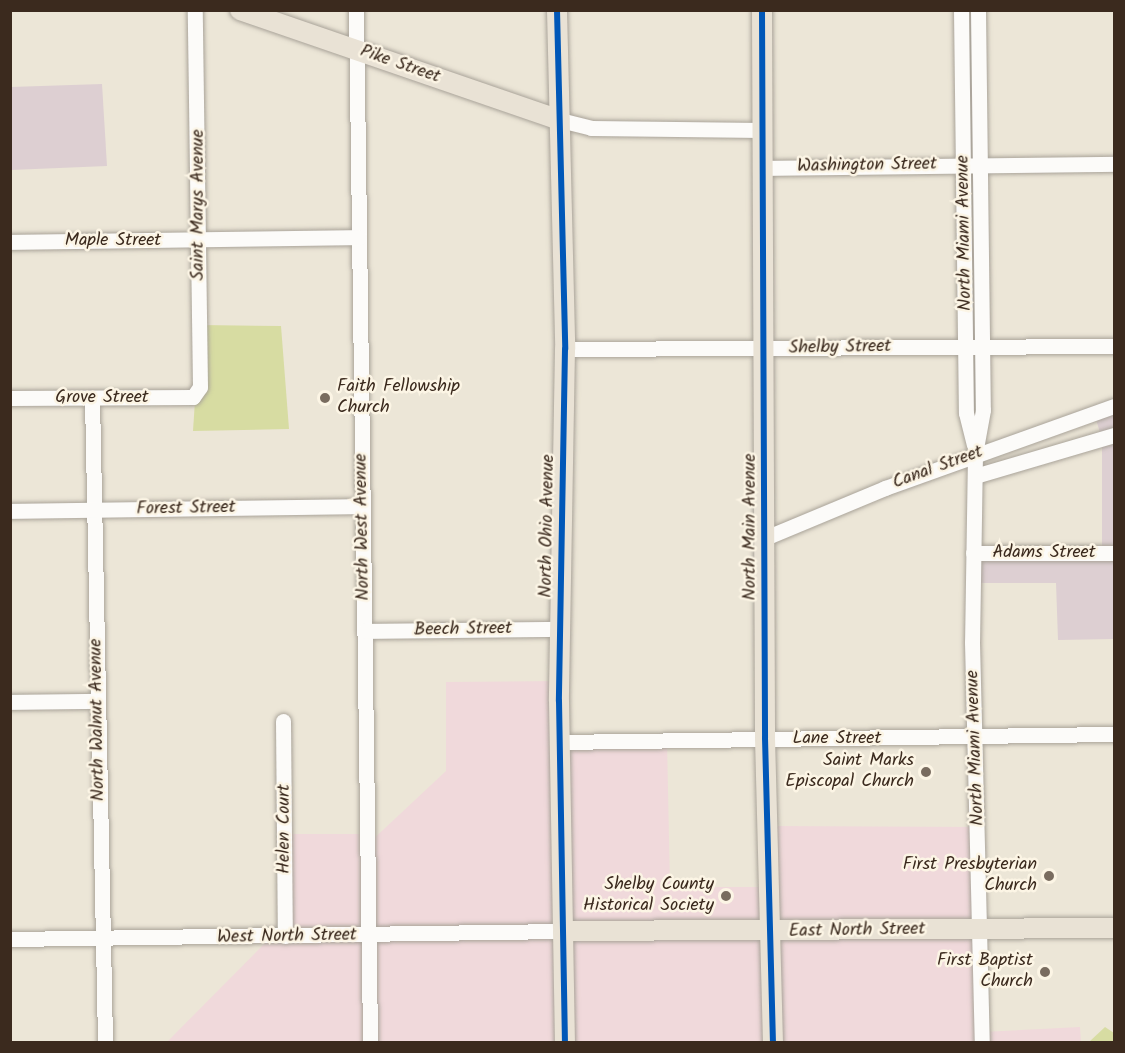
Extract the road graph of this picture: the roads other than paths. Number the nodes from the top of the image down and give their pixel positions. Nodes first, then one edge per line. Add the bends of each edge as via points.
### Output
1 (195, 10) edge
2 (240, 10) edge
3 (356, 10) edge
4 (557, 10) edge
5 (762, 10) edge
6 (961, 10) edge
7 (978, 10) edge
8 (357, 50) junction
9 (560, 120) junction
10 (762, 130) junction
11 (1114, 164) edge
12 (963, 165) junction
13 (980, 165) junction
14 (764, 168) junction
15 (359, 237) junction
16 (199, 241) junction
17 (10, 243) edge
18 (967, 345) junction
19 (983, 345) junction
20 (1114, 346) edge
21 (565, 349) junction
22 (764, 349) junction
23 (194, 397) joint
24 (10, 398) edge
25 (92, 398) junction
26 (1114, 406) edge
27 (1114, 435) edge
28 (975, 454) junction
29 (975, 477) junction
30 (362, 506) junction
31 (94, 509) junction
32 (10, 511) edge
33 (765, 538) junction
34 (973, 553) junction
35 (1114, 553) edge
36 (561, 629) junction
37 (365, 631) junction
38 (97, 701) junction
39 (10, 702) edge
40 (283, 721) dead end
41 (1114, 734) edge
42 (977, 737) junction
43 (765, 738) junction
44 (559, 742) junction
45 (1114, 928) edge
46 (980, 930) junction
47 (563, 931) junction
48 (773, 932) junction
49 (368, 935) junction
50 (285, 936) junction
51 (104, 938) junction
52 (10, 939) edge
53 (105, 1042) edge
54 (370, 1042) edge
55 (565, 1042) edge
56 (773, 1042) edge
57 (982, 1042) edge

1 - 16 street, Saint Marys Avenue
2 - 8 main road, Pike Street
3 - 8 street, North West Avenue
4 - 9 main road, North Ohio Avenue
5 - 10 main road, North Main Avenue
6 - 12 street, North Miami Avenue
7 - 13 street, North Miami Avenue
8 - 9 main road, Pike Street
8 - 15 street, North West Avenue
9 - 10 street via 591,128
9 - 21 main road, North Ohio Avenue
10 - 14 main road, North Main Avenue
11 - 13 street, Washington Street
12 - 13 street, Washington Street
12 - 14 street, Washington Street
12 - 18 street, North Miami Avenue
13 - 19 street, North Miami Avenue
14 - 22 main road, North Main Avenue
15 - 16 street, Maple Street
15 - 30 street, North West Avenue
16 - 17 street, Maple Street
16 - 23 street, Saint Marys Avenue via 200,387
18 - 19 street, Shelby Street
18 - 22 street, Shelby Street
18 - 28 street, North Miami Avenue via 966,413
19 - 20 street, Shelby Street
19 - 28 street, North Miami Avenue via 983,410
21 - 22 street, Shelby Street
21 - 36 main road, North Ohio Avenue
22 - 33 main road, North Main Avenue
23 - 25 street, Grove Street
24 - 25 street, Grove Street
25 - 31 street, North Walnut Avenue
26 - 28 street, Canal Street
27 - 29 street
28 - 29 street, North Miami Avenue
28 - 33 street, Canal Street
29 - 34 street, North Miami Avenue
30 - 31 street, Forest Street
30 - 37 street, North West Avenue
31 - 32 street, Forest Street
31 - 38 street, North Walnut Avenue
33 - 43 main road, North Main Avenue
34 - 35 street, Adams Street
34 - 42 street, North Miami Avenue
36 - 37 street, Beech Street
36 - 44 main road, North Ohio Avenue
37 - 49 street, North West Avenue
38 - 39 street
38 - 51 street, North Walnut Avenue
40 - 50 street, Helen Court
41 - 42 street, Lane Street
42 - 43 street, Lane Street
42 - 46 street, North Miami Avenue
43 - 44 street, Lane Street
43 - 48 main road, North Main Avenue
44 - 47 main road, North Ohio Avenue
45 - 46 main road, East North Street
46 - 48 main road, East North Street
46 - 57 street, North Miami Avenue
47 - 48 main road, East North Street
47 - 49 street, West North Street
47 - 55 main road, North Ohio Avenue
48 - 56 main road, North Main Avenue
49 - 50 street, West North Street
49 - 54 street, North West Avenue
50 - 51 street, West North Street
51 - 52 street, West North Street
51 - 53 street, North Walnut Avenue

